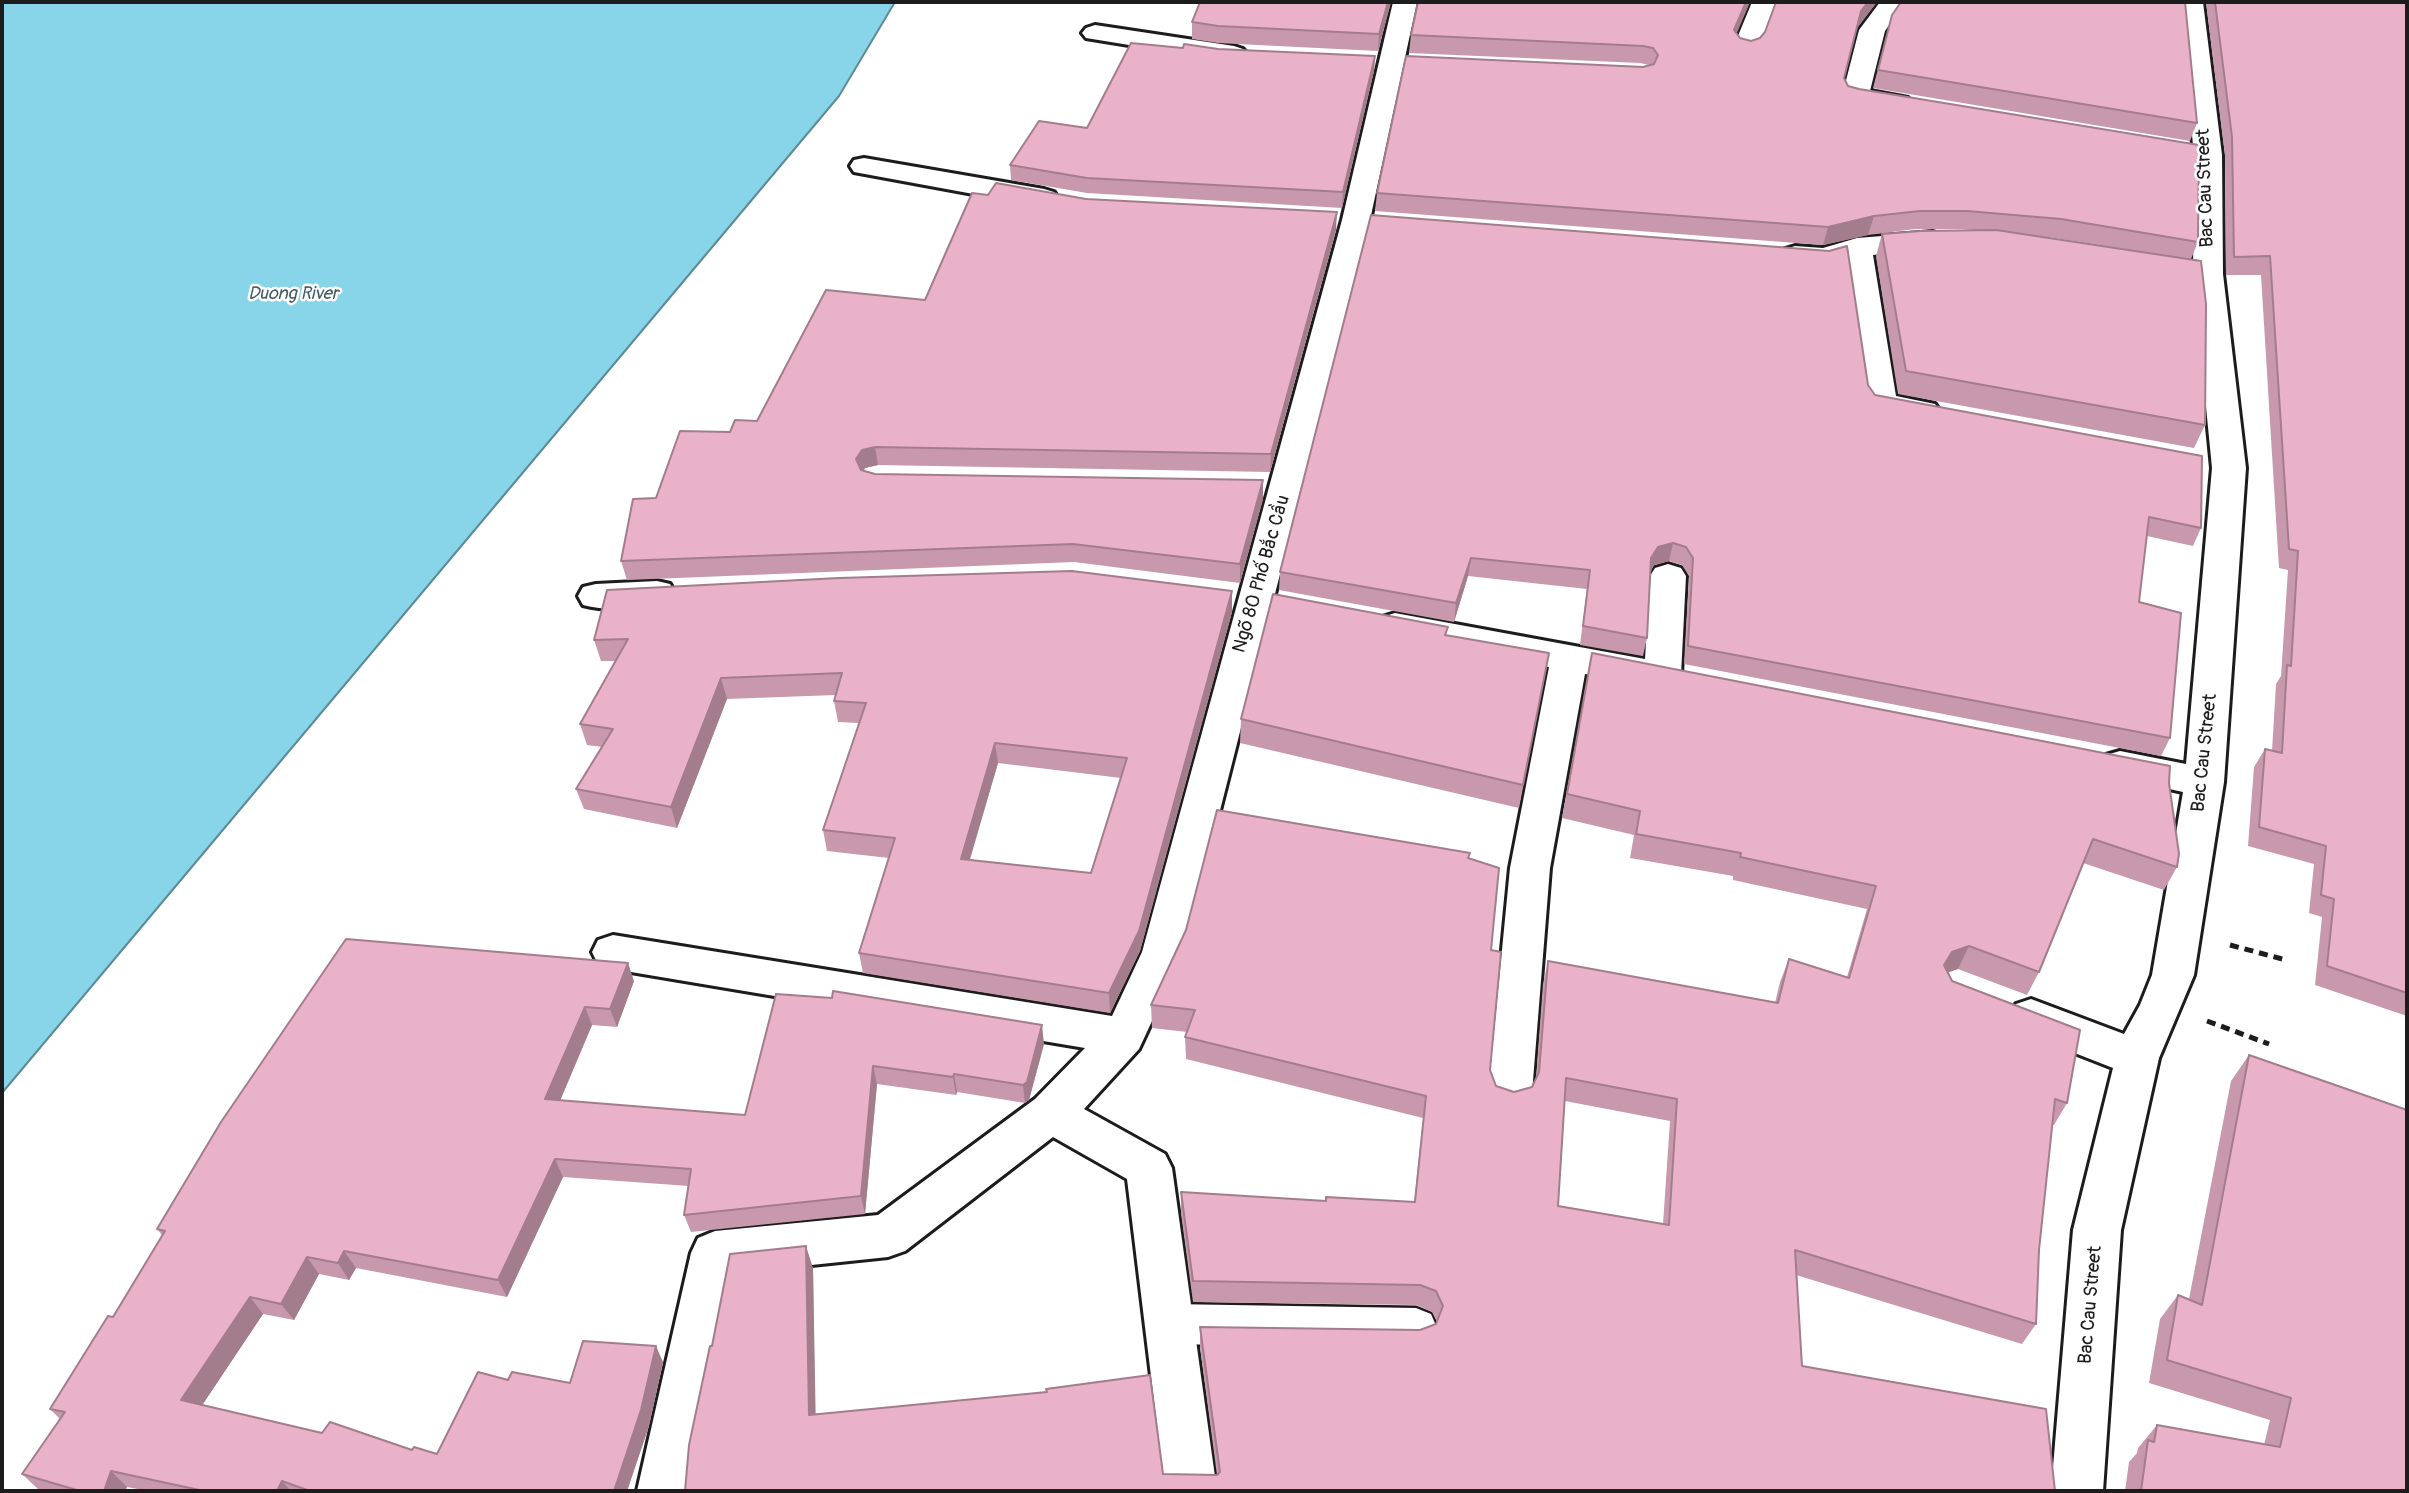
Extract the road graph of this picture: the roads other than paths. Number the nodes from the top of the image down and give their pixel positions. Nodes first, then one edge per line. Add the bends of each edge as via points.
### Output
1 (1405, 2) edge
2 (1764, 2) edge
3 (1893, 2) edge
4 (2191, 2) edge
5 (1095, 33) dead end
6 (1746, 48) edge
7 (1258, 55) edge
8 (1923, 108) edge
9 (864, 166) dead end
10 (1074, 203) edge
11 (1964, 240) edge
12 (1857, 247) junction
13 (1769, 253) edge
14 (1948, 415) edge
15 (1668, 576) dead end
16 (692, 592) edge
17 (596, 596) dead end
18 (1240, 598) junction
19 (1295, 608) edge
20 (1363, 620) edge
21 (1569, 658) junction
22 (2082, 758) edge
23 (2204, 782) junction
24 (613, 952) dead end
25 (1995, 1004) edge
26 (1124, 1036) junction
27 (2137, 1058) junction
28 (1510, 1093) edge
29 (1051, 1113) junction
30 (1170, 1324) junction
31 (1416, 1328) edge
32 (663, 1491) edge
33 (1191, 1491) edge
34 (2077, 1491) edge

1 - 18 street, Ngõ 80 Phố Bắc Cầu via 1356,220
2 - 6 street
3 - 8 street via 1872,30 1855,96
4 - 23 street, Bac Cau Street via 2194,272 2215,466
5 - 7 street via 1218,54
9 - 10 street
11 - 12 street
12 - 13 street via 1824,257
12 - 14 street via 1881,403
15 - 21 street via 1676,678
16 - 17 street
18 - 19 street
18 - 26 street, Ngõ 80 Phố Bắc Cầu via 1163,952
20 - 21 street
21 - 28 street via 1530,868
22 - 23 street
23 - 27 street, Bac Cau Street via 2173,975
24 - 26 street
25 - 27 street
26 - 29 street, Ngõ 80 Phố Bắc Cầu
27 - 34 street, Bac Cau Street via 2097,1230
29 - 30 street via 1149,1168
29 - 32 street, Ngõ 80 Phố Bắc Cầu via 888,1236 715,1253
30 - 31 lane
30 - 33 street

